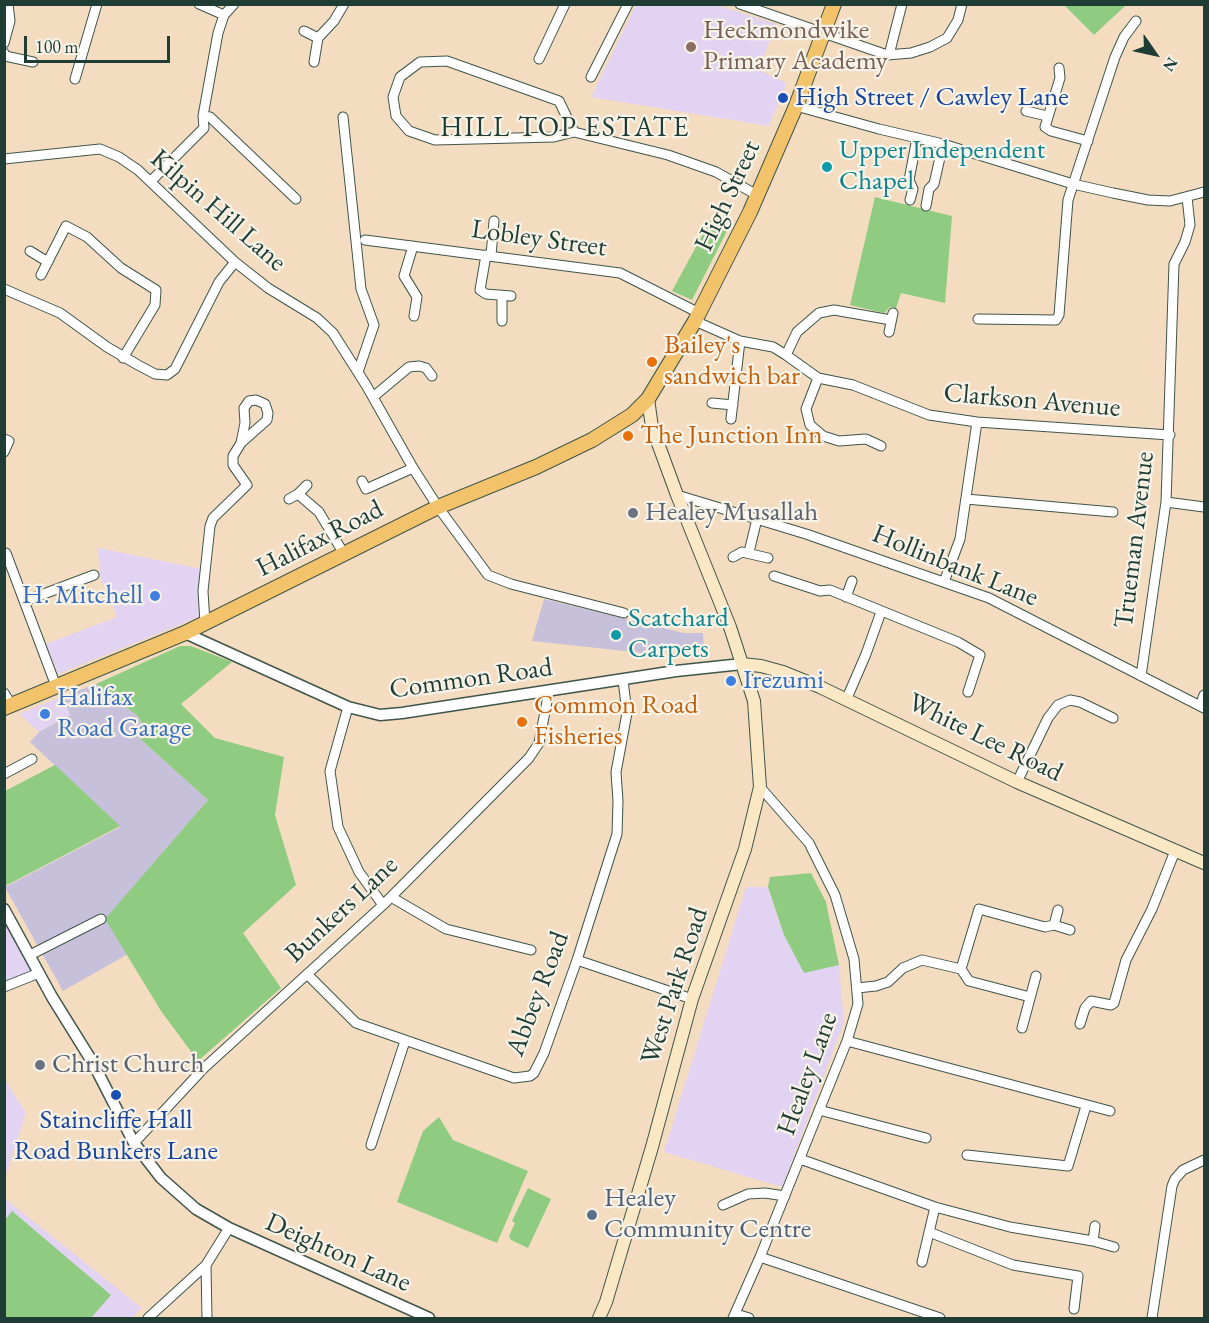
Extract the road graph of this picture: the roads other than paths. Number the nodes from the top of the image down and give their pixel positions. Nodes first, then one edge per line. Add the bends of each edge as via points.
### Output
1 (8, 4) edge
2 (98, 4) edge
3 (199, 4) edge
4 (234, 4) edge
5 (344, 4) edge
6 (565, 4) edge
7 (628, 4) edge
8 (740, 4) edge
9 (834, 4) edge
10 (902, 4) edge
11 (962, 4) edge
12 (224, 15) junction
13 (1136, 21) dead end
14 (304, 31) dead end
15 (823, 34) junction
16 (318, 38) junction
17 (4, 43) edge
18 (4, 53) edge
19 (890, 55) junction
20 (539, 58) dead end
21 (33, 62) dead end
22 (314, 62) dead end
23 (1059, 68) dead end
24 (591, 76) dead end
25 (75, 79) dead end
26 (796, 106) junction
27 (1026, 111) dead end
28 (203, 116) junction
29 (1047, 116) junction
30 (343, 117) dead end
31 (574, 132) junction
32 (917, 138) junction
33 (1088, 141) junction
34 (943, 144) junction
35 (4, 159) edge
36 (151, 181) junction
37 (1073, 184) junction
38 (1204, 192) edge
39 (758, 195) junction
40 (1187, 197) junction
41 (296, 199) dead end
42 (910, 200) dead end
43 (926, 206) dead end
44 (494, 221) dead end
45 (364, 240) dead end
46 (413, 246) junction
47 (30, 251) dead end
48 (488, 255) junction
49 (48, 262) junction
50 (235, 262) junction
51 (41, 275) dead end
52 (4, 289) edge
53 (414, 316) dead end
54 (697, 317) junction
55 (978, 319) dead end
56 (502, 321) dead end
57 (889, 332) dead end
58 (740, 341) junction
59 (786, 355) junction
60 (123, 358) junction
61 (358, 372) junction
62 (432, 376) dead end
63 (818, 378) junction
64 (373, 398) junction
65 (648, 399) junction
66 (712, 403) dead end
67 (733, 405) junction
68 (731, 419) dead end
69 (977, 422) junction
70 (1170, 435) junction
71 (4, 439) edge
72 (241, 443) dead end
73 (882, 446) dead end
74 (4, 452) edge
75 (413, 468) junction
76 (362, 481) dead end
77 (307, 485) dead end
78 (298, 494) junction
79 (677, 495) junction
80 (289, 499) dead end
81 (966, 500) junction
82 (1166, 502) junction
83 (438, 507) junction
84 (1204, 507) edge
85 (1113, 512) dead end
86 (757, 519) junction
87 (750, 552) junction
88 (6, 554) edge
89 (344, 554) junction
90 (733, 557) dead end
91 (768, 558) dead end
92 (94, 575) dead end
93 (774, 576) dead end
94 (852, 581) dead end
95 (944, 582) junction
96 (846, 597) junction
97 (25, 601) junction
98 (881, 612) junction
99 (624, 613) dead end
100 (205, 623) junction
101 (185, 633) junction
102 (742, 664) junction
103 (1141, 676) junction
104 (623, 680) junction
105 (56, 686) junction
106 (549, 691) junction
107 (968, 692) dead end
108 (1204, 695) edge
109 (847, 699) junction
110 (6, 702) edge
111 (348, 707) junction
112 (1202, 707) edge
113 (1113, 718) dead end
114 (32, 759) dead end
115 (4, 774) edge
116 (1017, 782) junction
117 (760, 787) junction
118 (1175, 851) junction
119 (1204, 863) edge
120 (391, 897) junction
121 (383, 905) junction
122 (4, 909) edge
123 (1058, 910) dead end
124 (101, 919) dead end
125 (1054, 925) junction
126 (1070, 930) dead end
127 (531, 950) dead end
128 (30, 956) junction
129 (577, 960) junction
130 (961, 969) junction
131 (39, 973) junction
132 (307, 974) junction
133 (1036, 976) dead end
134 (4, 987) edge
135 (857, 988) junction
136 (1030, 998) junction
137 (692, 999) junction
138 (1080, 1023) dead end
139 (1022, 1028) dead end
140 (405, 1041) junction
141 (847, 1041) junction
142 (1086, 1106) junction
143 (819, 1110) junction
144 (1110, 1111) dead end
145 (926, 1138) dead end
146 (134, 1143) junction
147 (370, 1145) dead end
148 (967, 1155) dead end
149 (800, 1159) junction
150 (1204, 1160) edge
151 (785, 1196) junction
152 (723, 1205) dead end
153 (935, 1206) junction
154 (1095, 1226) dead end
155 (229, 1228) junction
156 (929, 1233) junction
157 (1093, 1241) junction
158 (1114, 1247) dead end
159 (760, 1257) junction
160 (922, 1262) dead end
161 (206, 1265) junction
162 (1074, 1309) dead end
163 (735, 1316) edge
164 (148, 1318) edge
165 (207, 1318) edge
166 (429, 1318) edge
167 (599, 1318) edge
168 (749, 1318) edge
169 (940, 1318) edge
170 (1152, 1318) edge

1 - 17 street via 10,21
2 - 25 street
3 - 12 street
4 - 12 street
5 - 16 street
6 - 20 street
7 - 24 street
8 - 15 street
9 - 15 main road, High Street
10 - 19 street
11 - 19 street via 947,38 911,53
12 - 28 street
13 - 33 street via 1115,57
14 - 16 street
15 - 19 street
15 - 26 main road, High Street
16 - 22 street
18 - 21 street
23 - 29 street via 1060,78
26 - 32 street
26 - 39 main road, High Street
27 - 29 street
28 - 36 street via 204,128
28 - 41 street via 210,117
29 - 33 street via 1045,127 1051,131
30 - 61 street via 361,289 374,325
31 - 31 street via 554,137 435,140 409,131 396,116 393,97 400,77 420,62 447,61 559,101
31 - 39 street via 668,155 716,172
32 - 34 street
32 - 42 street via 909,180 913,189
33 - 37 street
34 - 37 street
34 - 43 street
35 - 36 street, Kilpin Hill Lane via 100,149 119,157
36 - 50 street, Kilpin Hill Lane
37 - 40 street via 1148,200
37 - 55 street via 1056,320
38 - 40 street
39 - 54 main road, High Street
40 - 70 street, Trueman Avenue via 1190,225 1174,264
44 - 48 street
45 - 46 street, Lobley Street
46 - 48 street, Lobley Street
46 - 53 street via 404,276 417,297
47 - 49 street
48 - 54 street, Lobley Street via 620,273
48 - 56 street via 480,290 506,296
49 - 51 street
49 - 60 street via 62,223 87,237 121,268 156,290 155,305
50 - 60 street via 219,282 175,369 166,375 155,374
50 - 61 street, Kilpin Hill Lane via 317,318 333,333
52 - 60 street via 60,313
54 - 58 street, Clarkson Avenue
54 - 65 main road, High Street
57 - 59 street via 892,317 834,310 819,312 797,332
58 - 59 street, Clarkson Avenue via 773,347
58 - 67 street
59 - 63 street, Clarkson Avenue
61 - 64 street, Kilpin Hill Lane
62 - 64 street via 426,368 409,368
63 - 69 street, Clarkson Avenue via 853,385 929,415
63 - 73 street via 806,409 810,425 823,436 839,441 866,439
64 - 75 street, Kilpin Hill Lane
65 - 79 main road, West Park Road via 652,427
65 - 83 main road, Halifax Road via 632,415 592,440
66 - 67 street
67 - 68 street
69 - 70 street, Clarkson Avenue
69 - 81 street
70 - 82 street, Trueman Avenue
71 - 74 street via 9,441
72 - 100 street via 233,456 233,465 247,484 213,518 210,526 203,591
75 - 76 street via 366,489
75 - 83 street, Kilpin Hill Lane
77 - 78 street
78 - 80 street
78 - 89 street via 319,512
79 - 86 street, Hollinbank Lane
79 - 102 main road, West Park Road
81 - 85 street
81 - 95 street via 960,539
82 - 84 street
82 - 103 street, Trueman Avenue
83 - 89 main road, Halifax Road
83 - 99 street, Kilpin Hill Lane via 488,574 510,584
86 - 87 street
86 - 95 street, Hollinbank Lane
87 - 90 street
87 - 91 street
88 - 97 street
89 - 100 main road, Halifax Road
92 - 97 street
93 - 96 street
94 - 96 street
95 - 103 street, Hollinbank Lane via 989,598
96 - 98 street
97 - 105 street
98 - 107 street via 958,642 980,655
98 - 109 street
100 - 101 main road, Halifax Road
101 - 105 main road, Halifax Road
101 - 111 street, Common Road
102 - 104 street, Common Road
102 - 109 main road, White Lee Road via 783,672
102 - 117 main road, West Park Road via 754,701
103 - 112 street, Hollinbank Lane
104 - 106 street, Common Road
104 - 129 street, Abbey Road via 627,713 616,772 617,834
105 - 110 main road, Halifax Road
106 - 111 street, Common Road via 380,715
106 - 120 street, Bunkers Lane via 539,743 529,758
108 - 112 street
109 - 116 main road, White Lee Road
111 - 121 street via 330,771 338,827 359,872
113 - 116 street via 1080,702 1070,700 1058,705
114 - 115 street
116 - 118 main road, White Lee Road
117 - 135 street, Healey Lane via 810,843 835,895 855,958
117 - 137 main road, West Park Road via 744,849
118 - 119 main road, White Lee Road
118 - 138 street via 1126,960 1114,1003 1091,1001
120 - 121 street, Bunkers Lane
120 - 127 street via 446,929
121 - 132 street, Bunkers Lane
122 - 128 street, Deighton Lane
123 - 125 street
124 - 128 street
125 - 126 street
125 - 130 street via 1045,927 979,909
128 - 131 street, Deighton Lane
129 - 137 street
129 - 140 street, Abbey Road via 544,1053 530,1076 514,1078
130 - 135 street via 922,960 903,968 888,982
130 - 136 street via 969,981
131 - 134 street
131 - 146 street, Deighton Lane via 93,1063
132 - 140 street, Abbey Road via 356,1023
132 - 146 street, Bunkers Lane via 204,1068
133 - 136 street
135 - 141 street, Healey Lane via 858,1004
136 - 139 street
137 - 167 main road, West Park Road via 652,1148
140 - 147 street
141 - 142 street
141 - 143 street, Healey Lane
142 - 144 street
142 - 148 street via 1068,1166
143 - 145 street
143 - 149 street, Healey Lane
146 - 155 street, Deighton Lane via 173,1189 196,1209
149 - 151 street, Healey Lane
149 - 153 street
150 - 170 street via 1183,1170 1172,1186
151 - 152 street via 748,1194
151 - 159 street, Healey Lane
153 - 156 street
153 - 157 street via 1010,1227
154 - 157 street
155 - 161 street
155 - 166 street, Deighton Lane
156 - 160 street
156 - 162 street via 1013,1265 1078,1276
157 - 158 street
159 - 163 street, Healey Lane
159 - 169 street
161 - 164 street
161 - 165 street
163 - 168 street

